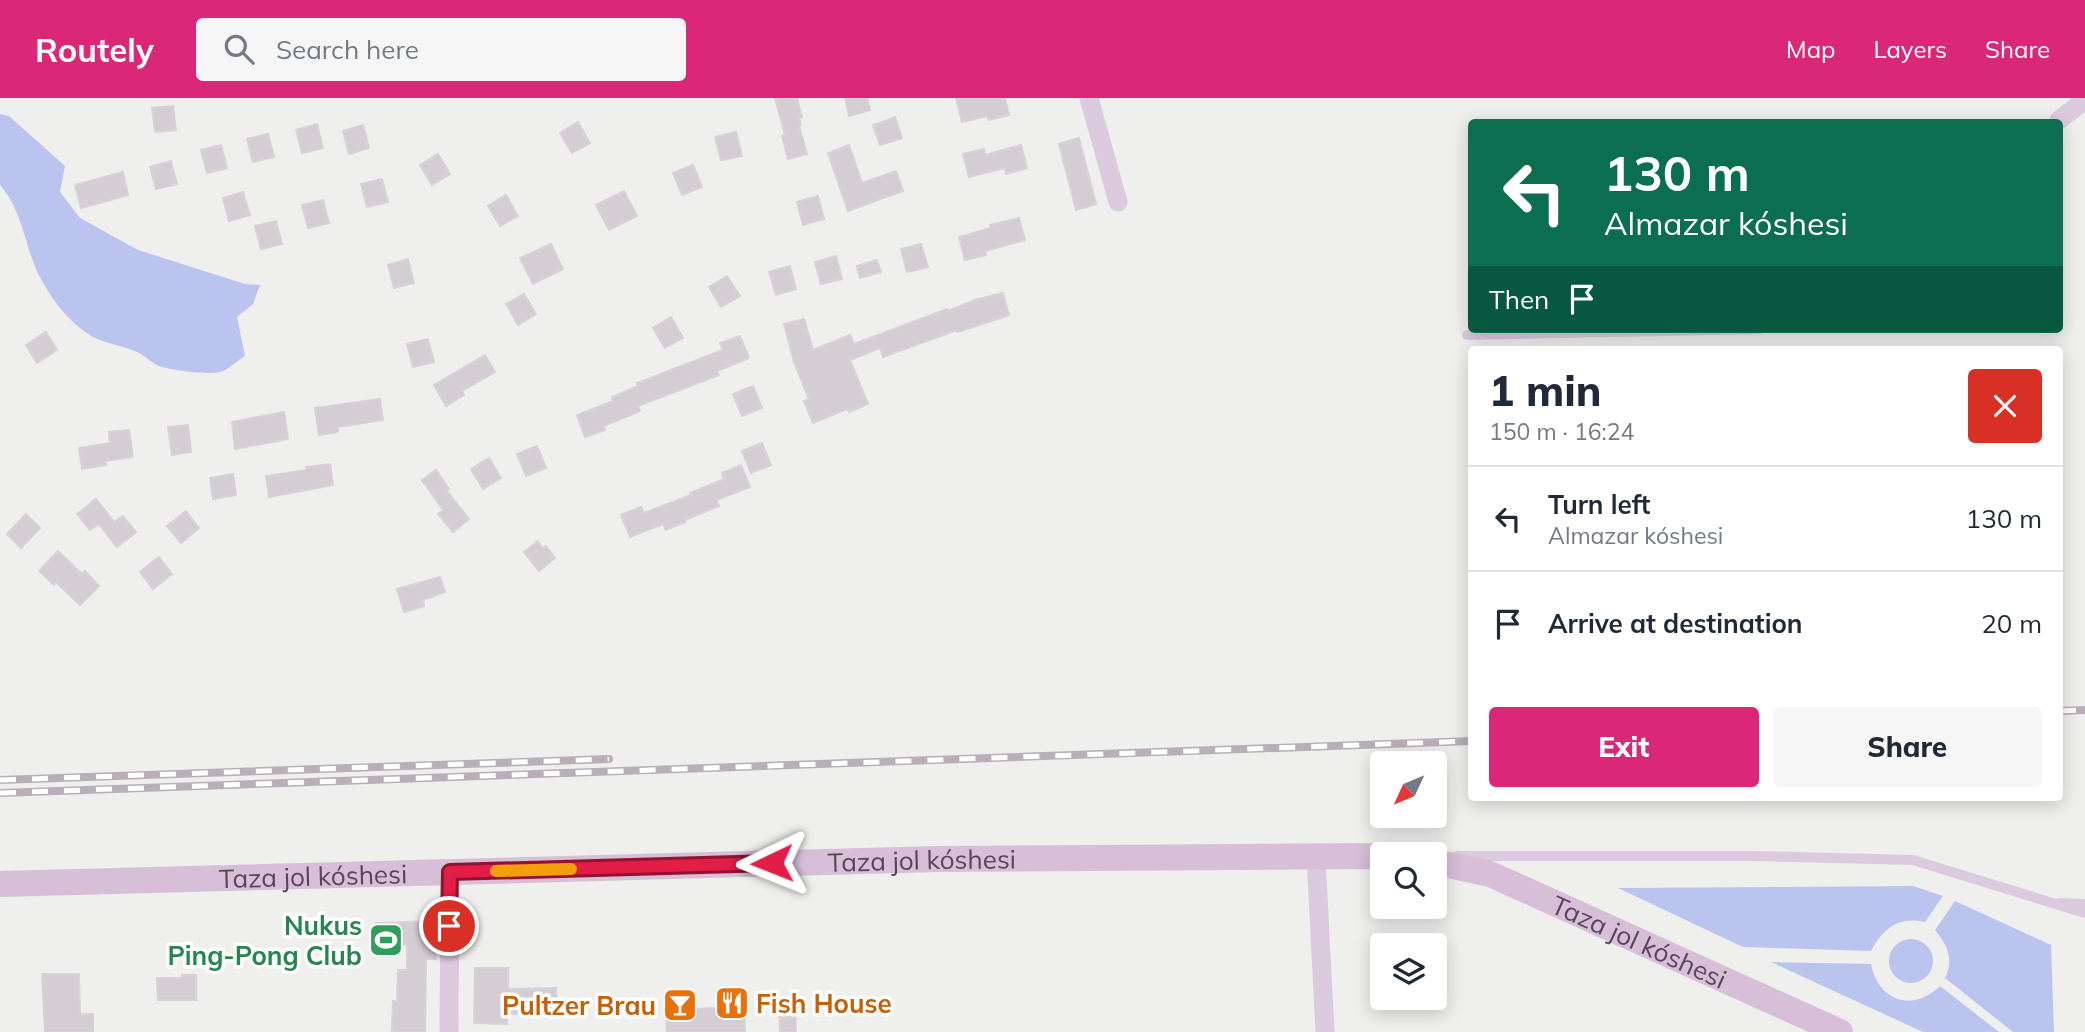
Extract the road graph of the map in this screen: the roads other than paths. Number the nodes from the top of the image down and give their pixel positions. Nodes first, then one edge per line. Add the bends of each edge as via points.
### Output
1 (1089, 98) edge
2 (2085, 100) edge
3 (2061, 119) edge
4 (1118, 202) dead end
5 (1565, 333) edge
6 (1467, 335) dead end
7 (1370, 856) edge
8 (1447, 856) edge
9 (1316, 858) junction
10 (1447, 865) edge
11 (450, 872) junction
12 (0, 884) edge
13 (2084, 910) edge
14 (449, 1032) edge
15 (1325, 1032) edge
16 (1840, 1032) edge

1 - 4 street
2 - 3 street
5 - 6 lane
7 - 9 main road, Taza jol kóshesi
8 - 13 lane via 1913,860
9 - 11 main road, Taza jol kóshesi via 937,859
9 - 15 street
10 - 16 main road, Taza jol kóshesi via 1490,874
11 - 12 main road, Taza jol kóshesi
11 - 14 street

